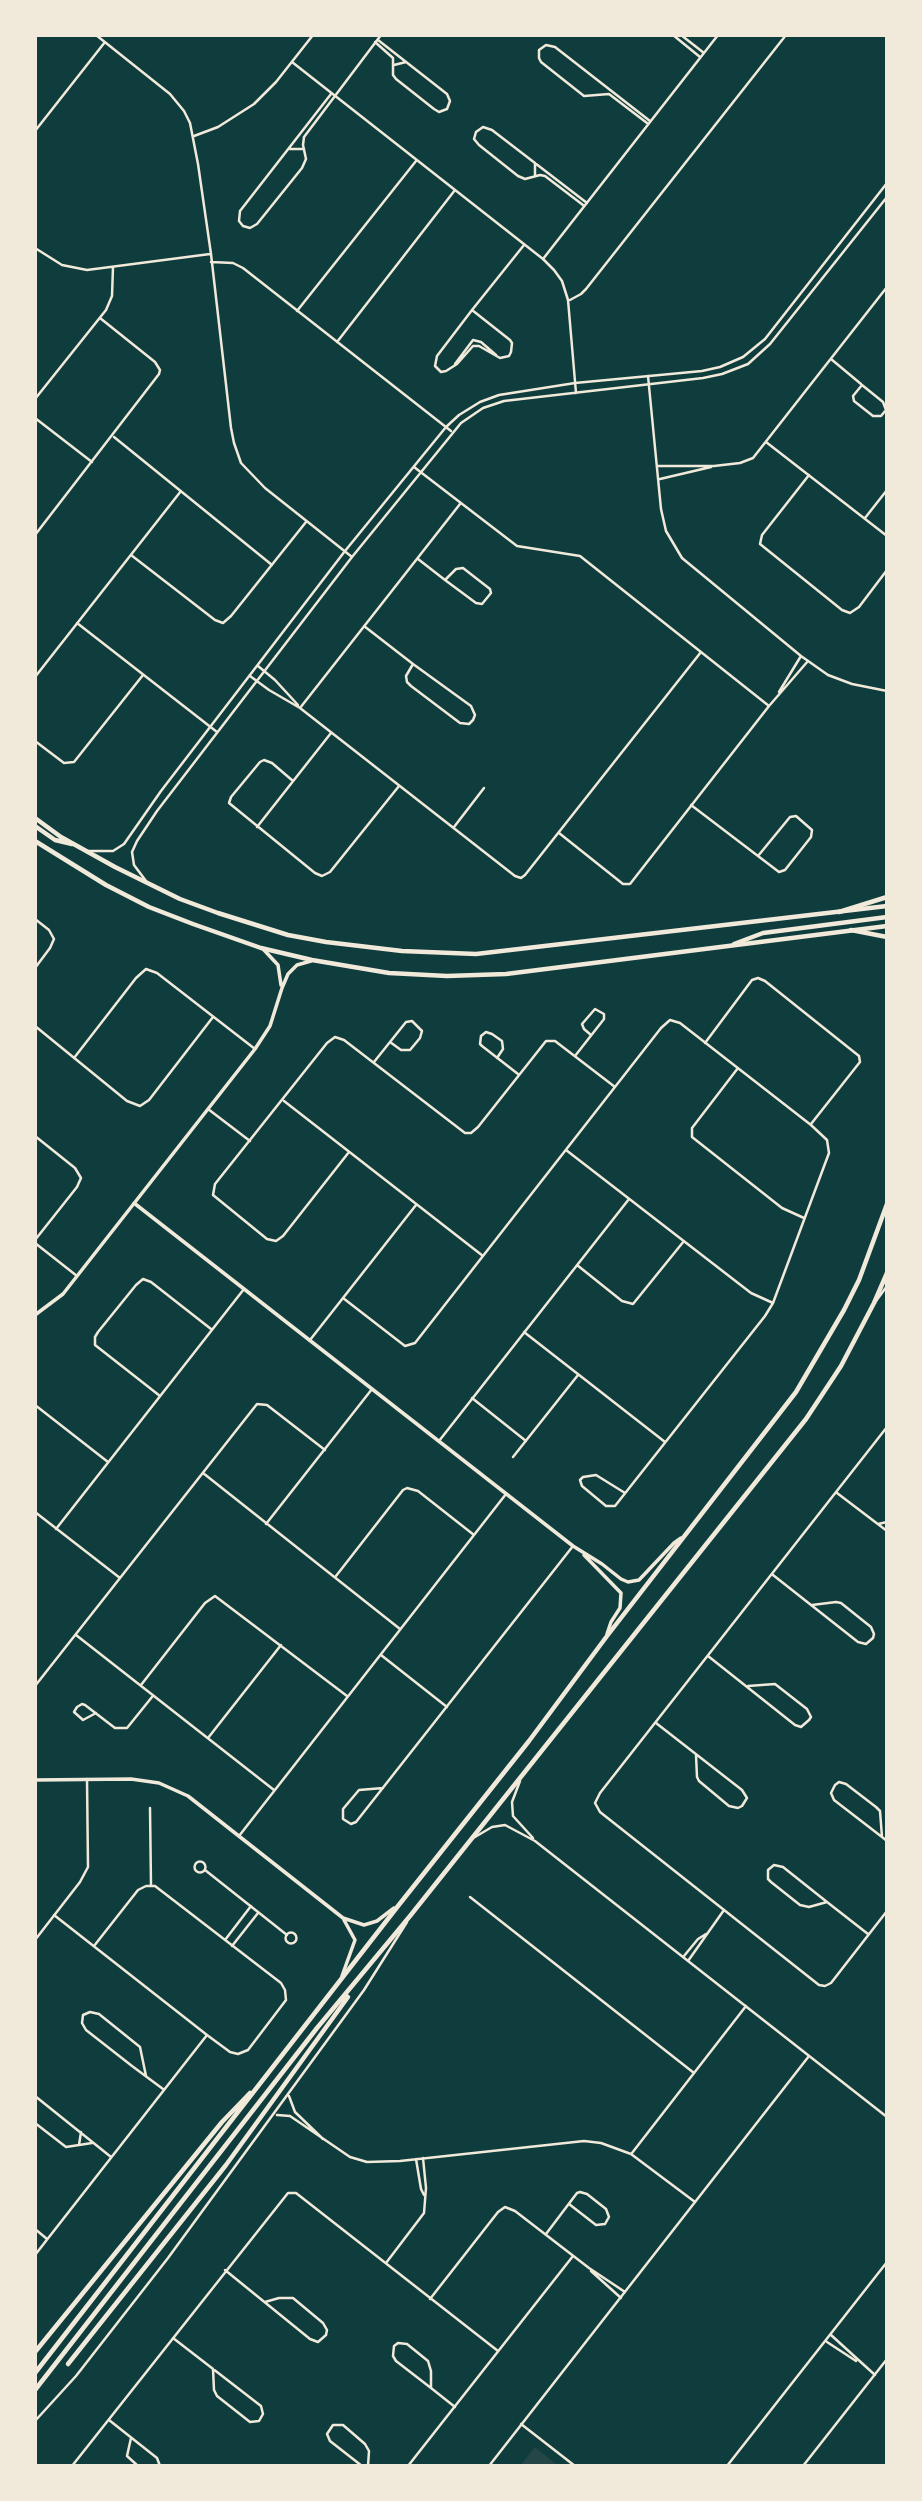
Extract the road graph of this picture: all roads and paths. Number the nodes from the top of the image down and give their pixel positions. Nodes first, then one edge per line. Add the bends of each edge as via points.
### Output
1 (96, 35) edge
2 (313, 35) edge
3 (381, 35) edge
4 (673, 35) edge
5 (681, 35) edge
6 (718, 35) edge
7 (786, 35) edge
8 (376, 41) junction
9 (105, 42) junction
10 (704, 53) junction
11 (701, 57) junction
12 (406, 61) junction
13 (292, 62) junction
14 (394, 65) junction
15 (600, 82) junction
16 (599, 94) junction
17 (333, 95) junction
18 (649, 122) junction
19 (35, 131) edge
20 (194, 136) junction
21 (289, 149) junction
22 (304, 149) junction
23 (416, 161) junction
24 (535, 163) junction
25 (535, 176) junction
26 (887, 183) edge
27 (456, 190) junction
28 (887, 197) edge
29 (585, 204) junction
30 (850, 231) junction
31 (857, 236) junction
32 (524, 245) junction
33 (35, 248) edge
34 (211, 254) junction
35 (543, 259) junction
36 (211, 262) junction
37 (113, 267) junction
38 (887, 287) edge
39 (885, 293) edge
40 (568, 300) junction
41 (472, 310) junction
42 (297, 311) junction
43 (100, 318) junction
44 (337, 342) junction
45 (831, 359) junction
46 (648, 376) junction
47 (575, 383) junction
48 (649, 384) junction
49 (862, 385) junction
50 (576, 393) junction
51 (35, 399) edge
52 (35, 418) edge
53 (446, 427) junction
54 (452, 432) junction
55 (113, 436) junction
56 (766, 442) junction
57 (92, 462) junction
58 (657, 466) junction
59 (714, 466) junction
60 (414, 467) junction
61 (420, 471) junction
62 (809, 475) junction
63 (658, 480) junction
64 (887, 490) edge
65 (181, 491) junction
66 (461, 503) junction
67 (865, 519) junction
68 (306, 523) junction
69 (37, 529) edge
70 (35, 535) edge
71 (887, 536) edge
72 (345, 551) junction
73 (131, 555) junction
74 (352, 556) junction
75 (417, 558) junction
76 (272, 565) junction
77 (887, 570) edge
78 (445, 580) junction
79 (77, 623) junction
80 (365, 625) junction
81 (701, 652) junction
82 (801, 656) junction
83 (808, 661) junction
84 (413, 664) junction
85 (258, 666) junction
86 (264, 671) junction
87 (143, 674) junction
88 (250, 676) junction
89 (35, 677) edge
90 (256, 681) junction
91 (886, 691) edge
92 (779, 694) junction
93 (769, 706) junction
94 (300, 708) junction
95 (212, 727) junction
96 (217, 732) junction
97 (331, 732) junction
98 (35, 741) edge
99 (293, 781) junction
100 (399, 786) junction
101 (484, 788) dead end
102 (691, 805) junction
103 (35, 818) edge
104 (35, 826) edge
105 (257, 827) junction
106 (454, 828) junction
107 (559, 833) junction
108 (35, 841) edge
109 (73, 844) junction
110 (85, 851) junction
111 (758, 856) junction
112 (148, 884) junction
113 (887, 897) edge
114 (887, 906) edge
115 (839, 912) junction
116 (887, 917) edge
117 (35, 919) edge
118 (887, 926) edge
119 (851, 930) junction
120 (887, 937) edge
121 (734, 944) junction
122 (261, 948) junction
123 (312, 960) junction
124 (35, 968) edge
125 (282, 988) junction
126 (214, 1017) junction
127 (35, 1026) edge
128 (591, 1035) junction
129 (390, 1042) junction
130 (705, 1043) junction
131 (255, 1049) junction
132 (575, 1056) junction
133 (74, 1058) junction
134 (497, 1058) junction
135 (374, 1062) junction
136 (738, 1068) junction
137 (518, 1074) junction
138 (615, 1087) junction
139 (283, 1100) junction
140 (207, 1109) junction
141 (811, 1125) junction
142 (35, 1136) edge
143 (250, 1141) junction
144 (566, 1150) junction
145 (349, 1152) junction
146 (629, 1199) junction
147 (134, 1203) junction
148 (887, 1204) edge
149 (417, 1205) junction
150 (805, 1218) junction
151 (35, 1241) edge
152 (684, 1241) junction
153 (483, 1256) junction
154 (577, 1265) junction
155 (887, 1273) edge
156 (77, 1276) junction
157 (887, 1286) edge
158 (244, 1289) junction
159 (343, 1298) junction
160 (773, 1303) junction
161 (874, 1303) junction
162 (35, 1315) edge
163 (211, 1329) junction
164 (524, 1332) junction
165 (310, 1340) junction
166 (578, 1375) junction
167 (373, 1389) junction
168 (160, 1396) junction
169 (472, 1398) junction
170 (35, 1405) edge
171 (887, 1427) edge
172 (439, 1441) junction
173 (526, 1441) junction
174 (665, 1442) junction
175 (325, 1450) junction
176 (513, 1457) dead end
177 (108, 1462) junction
178 (203, 1473) junction
179 (836, 1492) junction
180 (506, 1493) junction
181 (625, 1493) junction
182 (35, 1512) edge
183 (887, 1522) edge
184 (266, 1524) junction
185 (878, 1524) junction
186 (56, 1529) junction
187 (887, 1531) edge
188 (474, 1535) junction
189 (683, 1538) junction
190 (573, 1546) junction
191 (583, 1554) junction
192 (772, 1574) junction
193 (335, 1577) junction
194 (120, 1578) junction
195 (812, 1605) junction
196 (400, 1629) junction
197 (75, 1635) junction
198 (607, 1636) junction
199 (281, 1645) junction
200 (380, 1655) junction
201 (708, 1656) junction
202 (141, 1685) junction
203 (35, 1686) edge
204 (748, 1686) junction
205 (153, 1696) junction
206 (347, 1696) junction
207 (447, 1707) junction
208 (96, 1713) junction
209 (655, 1723) junction
210 (208, 1738) junction
211 (696, 1755) junction
212 (522, 1776) junction
213 (87, 1779) junction
214 (35, 1780) edge
215 (383, 1788) junction
216 (274, 1790) junction
217 (150, 1808) dead end
218 (239, 1836) junction
219 (882, 1837) junction
220 (535, 1841) junction
221 (887, 1841) edge
222 (469, 1842) junction
223 (205, 1870) dead end
224 (151, 1885) junction
225 (470, 1897) dead end
226 (827, 1902) junction
227 (251, 1906) junction
228 (398, 1906) junction
229 (724, 1910) junction
230 (887, 1911) edge
231 (259, 1913) junction
232 (54, 1915) junction
233 (410, 1916) junction
234 (343, 1918) junction
235 (706, 1934) junction
236 (869, 1934) junction
237 (286, 1935) dead end
238 (35, 1940) edge
239 (224, 1940) junction
240 (94, 1946) junction
241 (232, 1946) junction
242 (683, 1957) junction
243 (688, 1961) junction
244 (365, 1973) junction
245 (340, 1980) junction
246 (746, 2006) junction
247 (207, 2035) junction
248 (809, 2056) junction
249 (142, 2063) junction
250 (132, 2066) junction
251 (694, 2073) junction
252 (146, 2076) junction
253 (265, 2077) junction
254 (164, 2090) junction
255 (35, 2096) edge
256 (289, 2096) junction
257 (275, 2116) junction
258 (887, 2118) edge
259 (35, 2123) edge
260 (81, 2132) junction
261 (95, 2143) junction
262 (328, 2144) junction
263 (79, 2145) junction
264 (631, 2154) junction
265 (111, 2157) junction
266 (423, 2158) junction
267 (416, 2159) junction
268 (424, 2195) junction
269 (695, 2202) junction
270 (569, 2204) junction
271 (35, 2230) edge
272 (545, 2234) junction
273 (47, 2239) junction
274 (35, 2255) edge
275 (573, 2256) junction
276 (887, 2262) edge
277 (386, 2263) junction
278 (589, 2269) junction
279 (225, 2270) junction
280 (625, 2292) junction
281 (621, 2298) junction
282 (430, 2299) junction
283 (265, 2302) junction
284 (830, 2335) junction
285 (172, 2338) junction
286 (826, 2341) junction
287 (498, 2351) junction
288 (35, 2352) edge
289 (887, 2359) edge
290 (859, 2362) junction
291 (68, 2364) dead end
292 (213, 2370) junction
293 (35, 2373) edge
294 (875, 2375) junction
295 (431, 2388) junction
296 (35, 2389) edge
297 (455, 2407) junction
298 (108, 2419) junction
299 (35, 2421) edge
300 (522, 2424) junction
301 (131, 2438) junction
302 (72, 2466) edge
303 (138, 2466) edge
304 (160, 2466) edge
305 (362, 2466) edge
306 (368, 2466) edge
307 (408, 2466) edge
308 (489, 2466) edge
309 (575, 2466) edge
310 (727, 2466) edge
311 (803, 2466) edge

1 - 9 street
2 - 13 street
3 - 8 street
4 - 11 street
5 - 10 street
6 - 10 street
7 - 40 street via 582,295
8 - 12 street
8 - 14 street via 391,55
8 - 17 street
9 - 19 street
9 - 20 street via 178,103
10 - 11 street
11 - 18 street
12 - 14 street
12 - 14 street via 449,97 447,109 436,111 396,79
13 - 17 street
13 - 20 street via 244,112
15 - 16 street
15 - 16 street via 551,45 539,50 541,62 584,96
15 - 18 street
16 - 18 street via 611,95
17 - 21 street
17 - 22 street via 304,137
17 - 23 street
18 - 29 street
20 - 34 street
21 - 22 street
21 - 22 street via 240,211 243,226 257,224 302,168
23 - 27 street
23 - 42 street
24 - 25 street
24 - 25 street via 488,127 476,132 474,139 479,145 519,176
24 - 29 street
25 - 29 street via 545,176
26 - 30 street
27 - 32 street
27 - 44 street
28 - 31 street
29 - 35 street
30 - 31 street
30 - 46 street via 754,350 720,367
31 - 48 street via 770,344 748,364 722,374
32 - 35 street
32 - 41 street
33 - 37 street via 71,268
34 - 36 street
34 - 37 street
35 - 40 street via 562,281
36 - 42 street via 238,265
36 - 68 street via 237,454 253,478
37 - 43 street via 112,296
38 - 39 street
39 - 45 street
40 - 47 street
41 - 41 street via 435,361 441,372 449,369 473,340 500,358 509,356 512,343
42 - 44 street
43 - 51 street
43 - 55 street via 160,370
44 - 53 street
45 - 49 street
45 - 56 street
46 - 47 street
46 - 48 street
47 - 50 street
47 - 53 street via 490,398
48 - 50 street
48 - 58 street
49 - 49 street via 886,406 881,416 873,416 854,401
50 - 54 street via 493,404 475,412
52 - 57 street
53 - 54 street
53 - 60 street
54 - 61 street
55 - 57 street
55 - 65 street
56 - 59 street via 746,461
56 - 62 street
57 - 69 street
58 - 59 street
58 - 63 street
59 - 63 street
60 - 61 street
60 - 72 street
61 - 66 street
61 - 74 street
62 - 67 street
62 - 77 street via 762,535 760,544 850,613
63 - 82 street via 666,531 682,558
64 - 67 street
65 - 73 street
65 - 76 street
66 - 75 street
66 - 81 street via 517,547 579,556
67 - 71 street
68 - 72 street
68 - 76 street
69 - 70 street
72 - 74 street
72 - 85 street
73 - 76 street via 223,623
73 - 79 street
74 - 86 street
75 - 78 street
75 - 80 street
78 - 78 street via 478,604 491,593 463,568
79 - 87 street
79 - 89 street
80 - 84 street
80 - 94 street
81 - 93 street
81 - 107 street
82 - 83 street
82 - 92 street
83 - 91 street via 835,678
83 - 92 street
84 - 84 street via 406,676 411,686 460,723 473,720 471,706
85 - 86 street
85 - 88 street
86 - 90 street
86 - 94 street
87 - 95 street
87 - 98 street via 74,762 64,763
88 - 90 street
88 - 95 street
90 - 94 street
90 - 96 street
92 - 93 street
93 - 102 street
94 - 97 street
95 - 96 street
95 - 110 street via 121,847 109,852
96 - 112 street via 135,844 132,862
97 - 99 street
97 - 100 street
99 - 105 street
99 - 105 street via 268,761 254,766 229,803
100 - 105 street via 326,875 315,873
100 - 106 street
101 - 106 street
102 - 107 street via 630,884 623,884
102 - 111 street
103 - 109 main road
104 - 109 main road via 62,844
106 - 107 street via 520,878
108 - 122 main road via 149,907
109 - 110 main road
110 - 112 main road
111 - 111 street via 783,872 812,830 796,816 790,817
112 - 115 main road via 288,934 451,954
113 - 115 main road
114 - 115 main road
116 - 121 main road via 763,933
117 - 124 street via 54,939
118 - 119 main road
119 - 120 main road
119 - 121 main road
121 - 123 main road via 506,974 389,973
122 - 123 main road
122 - 125 street via 278,965
123 - 125 street via 294,968
125 - 131 street via 270,1026
126 - 131 street
126 - 133 street via 143,1105 132,1104
126 - 133 street via 146,968
127 - 133 street
128 - 128 street via 605,1017 595,1009 582,1024
128 - 132 street
129 - 129 street via 407,1021 422,1031 410,1050
129 - 135 street
130 - 136 street
130 - 138 street via 670,1020
130 - 141 street via 752,980 765,981 859,1056 860,1062
131 - 140 street
132 - 137 street via 555,1041 545,1041
132 - 138 street
134 - 134 street via 502,1041 489,1032 483,1034 480,1044
134 - 137 street
135 - 137 street via 468,1133 478,1127
135 - 139 street via 341,1038 332,1038
136 - 141 street
136 - 150 street via 692,1128 692,1137 782,1208
138 - 144 street
139 - 143 street
139 - 145 street
140 - 143 street
140 - 147 street
141 - 150 street via 827,1140 828,1153
142 - 151 street via 81,1178
143 - 145 street via 212,1191 271,1241 283,1236
144 - 146 street
144 - 153 street
145 - 149 street
146 - 152 street
146 - 154 street
147 - 156 street
147 - 158 street
148 - 189 main road via 859,1280 815,1363
149 - 153 street
149 - 159 street
150 - 160 street
151 - 156 street
152 - 154 street via 633,1304 622,1301
152 - 160 street via 751,1293
153 - 159 street via 411,1345 401,1343
154 - 164 street
155 - 161 main road
156 - 162 street via 51,1305
157 - 161 street
158 - 163 street
158 - 165 street
159 - 165 street
160 - 174 street
161 - 212 main road via 806,1419
163 - 168 street
163 - 168 street via 143,1279 98,1332 94,1341 99,1349
164 - 166 street
164 - 169 street
165 - 167 street
166 - 173 street
166 - 174 street
167 - 172 street
167 - 175 street
168 - 177 street
169 - 172 street
169 - 173 street
170 - 177 street
171 - 179 street
172 - 180 street
173 - 176 street
174 - 181 street
175 - 178 street via 260,1403
175 - 184 street
177 - 186 street
178 - 184 street
178 - 194 street
179 - 185 street
179 - 192 street
180 - 188 street
180 - 190 street
181 - 181 street via 596,1475 580,1480 609,1507
182 - 186 street
183 - 185 street
184 - 193 street
185 - 187 street
186 - 194 street
188 - 193 street via 418,1491 407,1488
188 - 196 street
189 - 191 street via 634,1582 621,1579
189 - 198 main road
190 - 191 street
190 - 207 street
191 - 198 street via 621,1593 620,1608
192 - 195 street
192 - 201 street
193 - 196 street
194 - 197 street
195 - 195 street via 841,1603 871,1627 873,1638 862,1645
196 - 200 street
197 - 202 street
197 - 203 street
198 - 228 main road
199 - 202 street via 221,1598 213,1597
199 - 206 street
199 - 210 street
200 - 206 street
200 - 207 street
201 - 204 street
201 - 209 street
202 - 205 street
204 - 204 street via 775,1684 811,1717 801,1727 795,1725
205 - 208 street via 127,1728 115,1728
205 - 210 street
206 - 216 street
207 - 215 street
208 - 208 street via 82,1704 75,1713 83,1720
209 - 211 street
209 - 229 street via 597,1797 596,1809
210 - 216 street
211 - 211 street via 699,1781 729,1806 742,1805 747,1798 742,1790
212 - 220 street via 512,1802 513,1816
212 - 222 main road
213 - 214 street
213 - 218 street via 145,1780 174,1789
213 - 232 street via 88,1867
215 - 215 street via 359,1790 343,1809 343,1819 355,1823
216 - 218 street
217 - 224 street
218 - 234 street
219 - 219 street via 880,1811 846,1784 835,1785 834,1800
219 - 221 street
220 - 222 street via 498,1825
220 - 242 street
222 - 233 main road
223 - 227 street
224 - 239 street
224 - 240 street via 138,1890
225 - 251 street
226 - 226 street via 800,1905 768,1879 768,1870 774,1865 782,1867
226 - 236 street
227 - 231 street
227 - 239 street
228 - 234 street via 364,1926
228 - 245 main road
229 - 235 street
229 - 236 street via 822,1985 831,1983
230 - 236 street
231 - 237 street
231 - 241 street
232 - 238 street
232 - 240 street
233 - 244 main road
233 - 256 street
234 - 245 street via 355,1940
235 - 242 street
235 - 243 street
239 - 241 street
240 - 247 street
241 - 247 street via 281,1983 286,2000 244,2053 230,2052
242 - 243 street
243 - 246 street
244 - 291 main road via 226,2165
244 - 296 main road
245 - 253 main road
246 - 248 street
246 - 251 street
247 - 254 street
248 - 258 street
248 - 269 street
249 - 250 street
249 - 250 street via 137,2045 99,2014 83,2015 83,2027
249 - 252 street
250 - 252 street
251 - 264 street
252 - 254 street
253 - 288 main road via 222,2122
253 - 293 main road
254 - 265 street
255 - 260 street
256 - 257 street
256 - 262 street via 295,2112
257 - 262 street via 290,2116
257 - 299 street via 85,2366
259 - 263 street via 62,2145
260 - 261 street
260 - 263 street
261 - 263 street
261 - 265 street
262 - 267 street via 358,2160
264 - 266 street via 584,2141
264 - 269 street
265 - 273 street
266 - 267 street
266 - 268 street
267 - 268 street
268 - 277 street via 422,2218
269 - 280 street
270 - 270 street via 598,2225 609,2217 606,2209 583,2192
270 - 272 street
271 - 273 street
272 - 275 street
272 - 282 street via 511,2208 502,2209
273 - 274 street
275 - 278 street
275 - 287 street
276 - 284 street
277 - 279 street via 291,2192
277 - 282 street
278 - 280 street
278 - 281 street
279 - 283 street
279 - 285 street
280 - 281 street
281 - 300 street
282 - 287 street
283 - 283 street via 293,2298 323,2323 326,2335 314,2341
284 - 286 street
284 - 290 street
285 - 292 street
285 - 298 street
286 - 290 street
286 - 310 street
287 - 297 street
289 - 294 street
290 - 294 street
292 - 292 street via 217,2396 250,2422 259,2421 261,2406
294 - 311 street
295 - 295 street via 428,2361 407,2344 394,2346 396,2361
295 - 297 street
297 - 307 street
298 - 301 street
298 - 302 street
300 - 308 street
300 - 309 street
301 - 303 street via 127,2456
301 - 304 street via 157,2458
305 - 306 street via 330,2441 327,2434 333,2425 342,2426 365,2444

